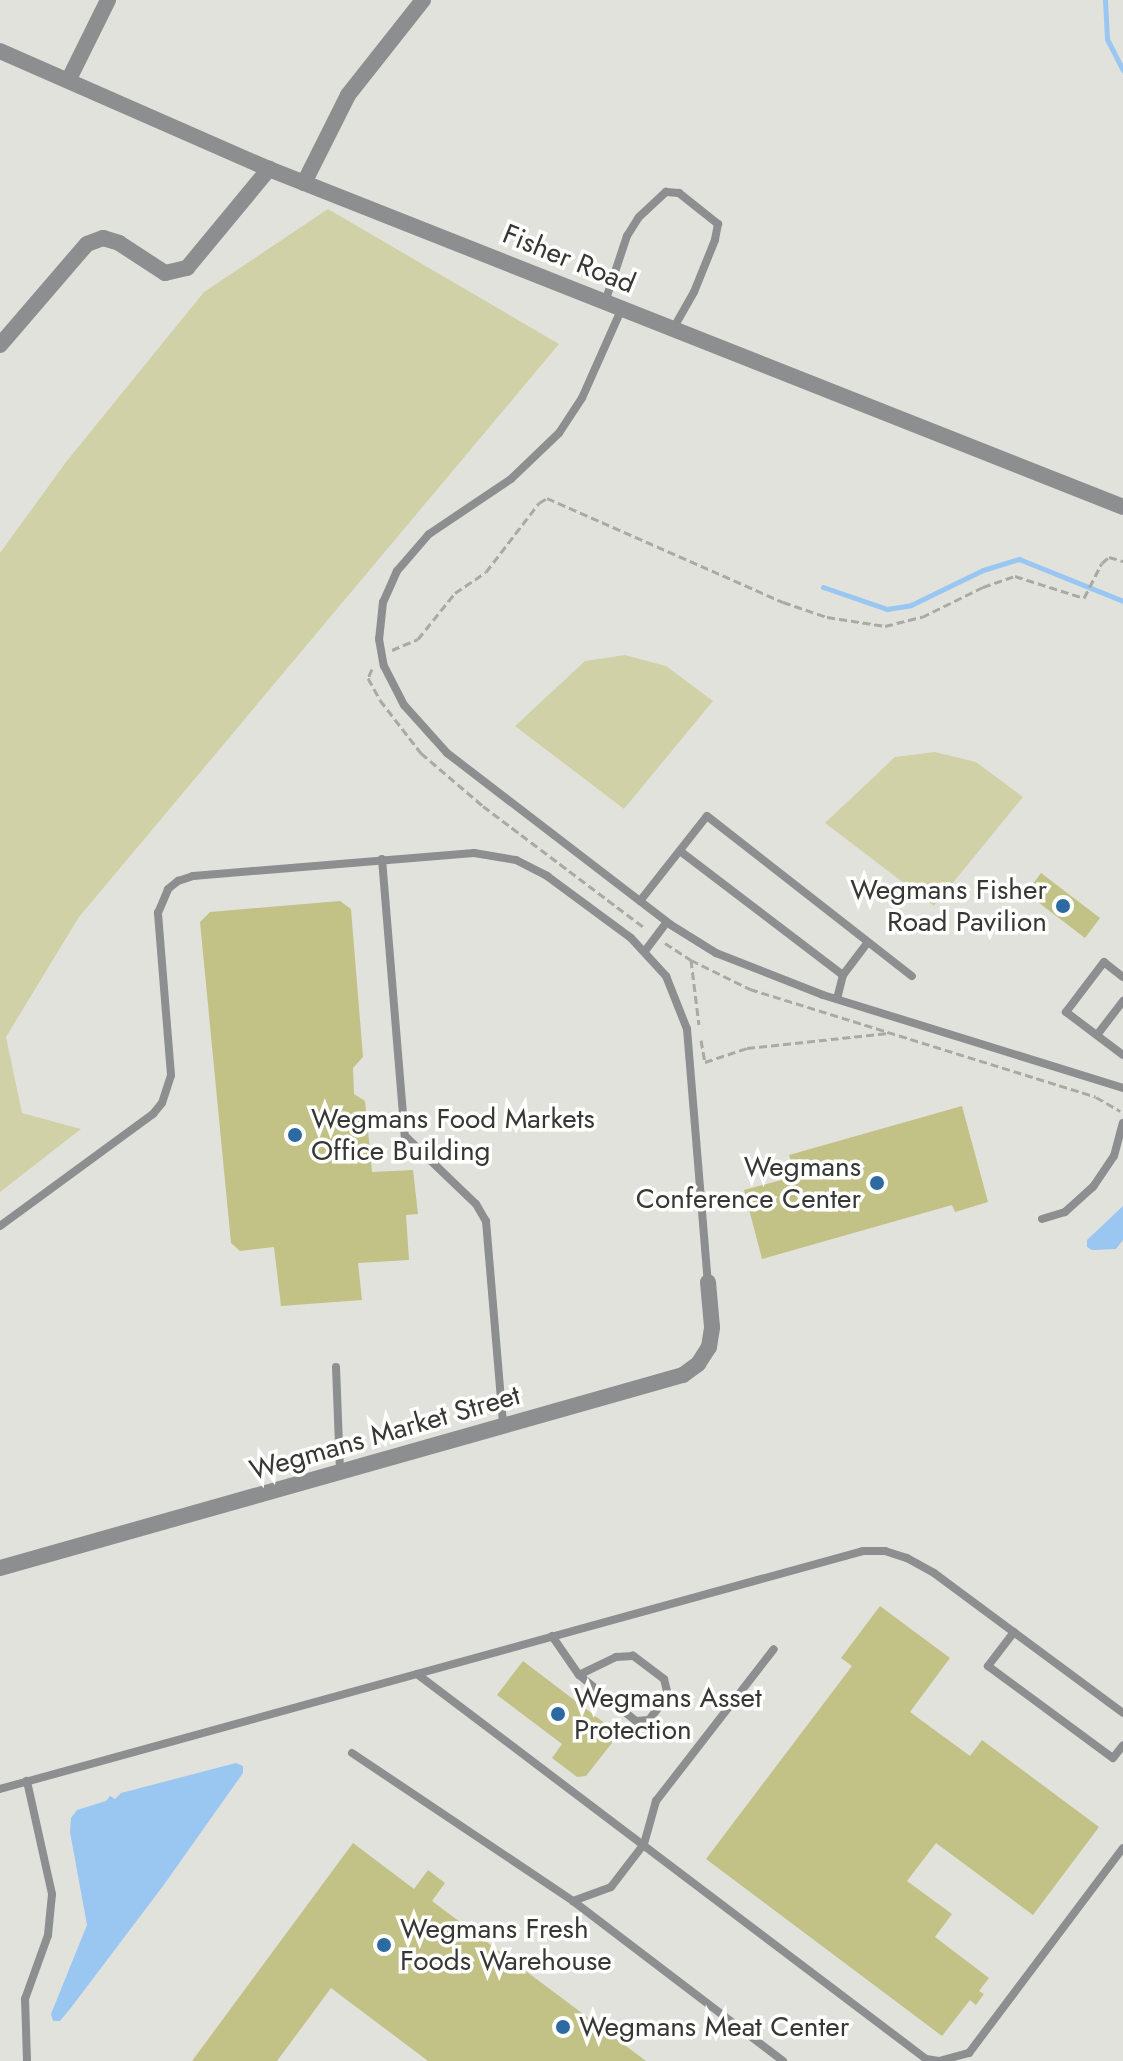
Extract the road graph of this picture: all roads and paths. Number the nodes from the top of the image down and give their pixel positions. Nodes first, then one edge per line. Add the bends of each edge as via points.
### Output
1 (108, 0) edge
2 (423, 0) edge
3 (0, 51) edge
4 (69, 79) junction
5 (269, 169) junction
6 (304, 183) junction
7 (605, 302) junction
8 (622, 308) junction
9 (673, 329) junction
10 (0, 345) edge
11 (1123, 507) edge
12 (1123, 561) edge
13 (382, 658) junction
14 (680, 851) junction
15 (382, 859) junction
16 (640, 901) junction
17 (667, 922) junction
18 (656, 937) junction
19 (868, 942) junction
20 (645, 951) junction
21 (691, 960) junction
22 (843, 975) junction
23 (912, 976) dead end
24 (1123, 977) edge
25 (837, 999) junction
26 (1123, 1001) edge
27 (888, 1033) junction
28 (1097, 1035) junction
29 (1123, 1055) edge
30 (1123, 1088) edge
31 (1123, 1115) edge
32 (1123, 1123) edge
33 (1042, 1219) dead end
34 (0, 1226) edge
35 (708, 1282) joint
36 (336, 1367) dead end
37 (503, 1426) junction
38 (340, 1472) junction
39 (0, 1568) edge
40 (1014, 1632) junction
41 (552, 1636) junction
42 (774, 1649) dead end
43 (417, 1674) junction
44 (579, 1675) junction
45 (1123, 1713) edge
46 (1123, 1745) edge
47 (352, 1753) dead end
48 (27, 1781) junction
49 (0, 1789) edge
50 (644, 1844) junction
51 (1123, 1848) edge
52 (573, 1901) junction
53 (967, 2057) edge
54 (27, 2061) edge
55 (783, 2061) edge

1 - 4 street
2 - 6 street via 348,95
3 - 4 street, Fisher Road
4 - 5 street, Fisher Road
5 - 6 street, Fisher Road
5 - 10 street via 187,268 165,273 119,243 103,238 87,244
6 - 7 street, Fisher Road
7 - 8 street, Fisher Road
7 - 9 lane via 627,236 639,217 666,192 679,193 718,224 694,292
8 - 9 street, Fisher Road
8 - 13 lane via 574,413 550,443 511,479 429,534 397,571 380,620
9 - 11 street, Fisher Road
12 - 13 path via 1105,560 1087,595 1079,599 1015,576 906,623 885,626 783,602 547,498 486,572 455,593 418,639
13 - 16 lane via 391,684 430,738
13 - 18 path via 369,674 371,684 421,753
14 - 16 lane
14 - 19 lane via 707,816
14 - 22 lane
15 - 20 lane via 474,853 516,860 547,876
15 - 34 lane via 193,876 168,889 158,913 169,1090 153,1114
15 - 37 lane via 405,1136 476,1204 486,1221
16 - 17 lane
17 - 18 lane
17 - 25 lane via 745,967
18 - 20 lane
18 - 21 path
19 - 22 lane
19 - 23 lane
20 - 35 lane via 666,976 687,1029
21 - 27 path via 750,989
21 - 27 path via 705,1062 747,1048
22 - 25 lane
24 - 28 lane via 1104,962 1066,1012
25 - 30 lane
26 - 28 lane
27 - 31 path via 1096,1097
28 - 29 lane
32 - 33 lane via 1114,1156 1093,1187 1065,1212
35 - 37 street, Wegmans Market Street via 709,1347 683,1375
36 - 38 lane
37 - 38 street, Wegmans Market Street
38 - 39 street, Wegmans Market Street
40 - 41 lane via 907,1558 863,1551
40 - 45 lane
40 - 46 lane via 988,1666 1113,1758
41 - 43 lane
41 - 44 lane
42 - 50 lane via 656,1801
43 - 48 lane
43 - 50 lane
44 - 44 lane via 636,1721 649,1720 668,1695 664,1679 633,1656 616,1657
47 - 52 lane
48 - 49 lane
48 - 54 lane via 52,1894 48,1935 25,1999
50 - 52 lane via 611,1887
50 - 53 lane via 926,2059
51 - 53 lane
52 - 55 lane

